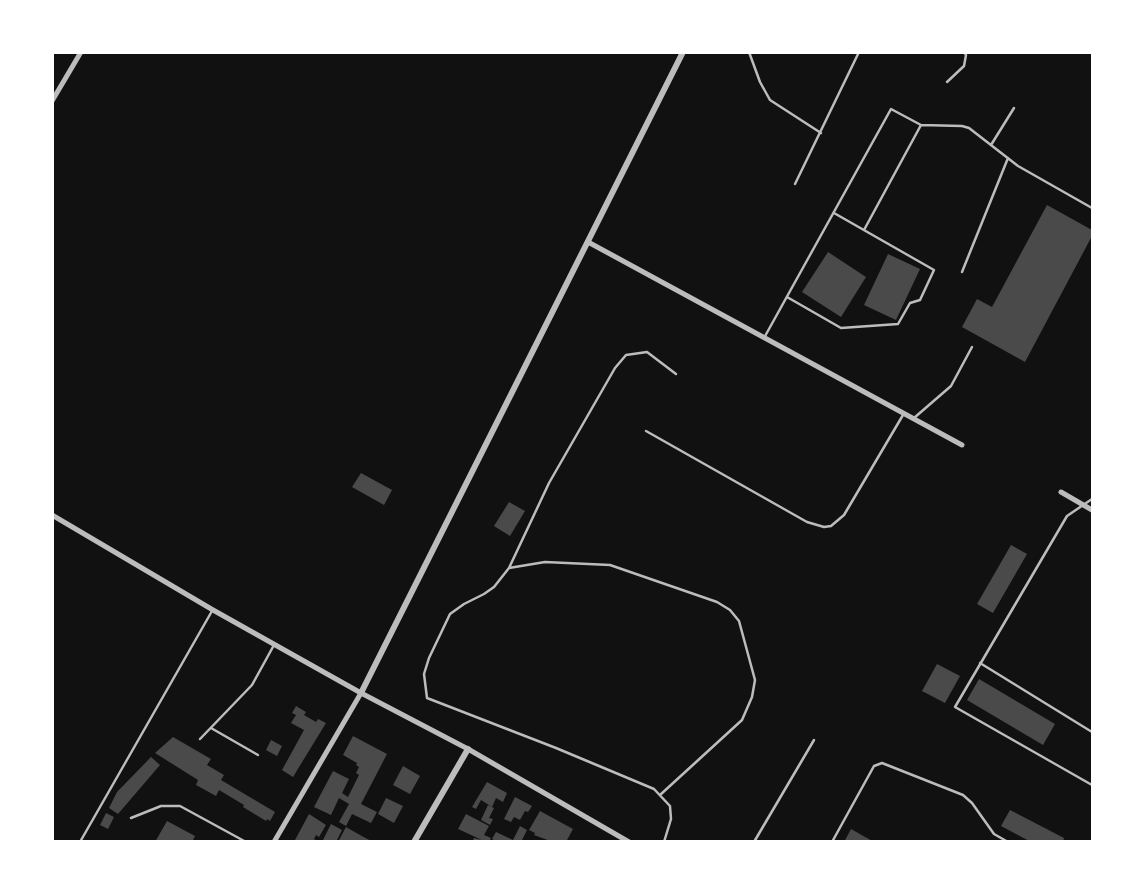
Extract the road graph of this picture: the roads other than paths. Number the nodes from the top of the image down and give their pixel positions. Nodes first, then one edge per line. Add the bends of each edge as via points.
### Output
1 (81, 52) edge
2 (683, 52) edge
3 (749, 52) edge
4 (859, 52) edge
5 (964, 52) edge
6 (947, 82) dead end
7 (52, 101) edge
8 (1014, 108) dead end
9 (921, 125) junction
10 (821, 133) junction
11 (991, 145) junction
12 (1008, 158) junction
13 (796, 184) dead end
14 (1092, 208) edge
15 (834, 213) junction
16 (864, 230) junction
17 (588, 242) junction
18 (962, 272) dead end
19 (787, 297) junction
20 (764, 338) junction
21 (972, 347) dead end
22 (676, 374) dead end
23 (904, 413) junction
24 (913, 418) junction
25 (646, 431) dead end
26 (962, 445) dead end
27 (1060, 492) dead end
28 (1092, 499) edge
29 (1084, 505) junction
30 (1092, 510) edge
31 (52, 515) edge
32 (509, 568) junction
33 (213, 610) junction
34 (274, 643) junction
35 (980, 663) junction
36 (361, 693) junction
37 (211, 728) junction
38 (1092, 732) edge
39 (200, 739) dead end
40 (814, 740) dead end
41 (468, 749) junction
42 (258, 755) dead end
43 (1092, 785) edge
44 (660, 795) junction
45 (131, 818) dead end
46 (80, 842) edge
47 (246, 842) edge
48 (274, 842) edge
49 (414, 842) edge
50 (630, 842) edge
51 (664, 842) edge
52 (754, 842) edge
53 (832, 842) edge
54 (1008, 842) edge

1 - 7 street
2 - 17 street
3 - 10 lane via 770,100
4 - 10 lane
5 - 6 lane via 964,66
8 - 11 lane
9 - 11 lane via 962,126
9 - 15 lane via 891,109
9 - 16 lane
10 - 13 lane
11 - 12 lane
12 - 14 lane
12 - 18 lane
15 - 16 lane
15 - 19 lane
16 - 19 lane via 934,270 920,300 910,303 898,324 841,328
17 - 20 street
17 - 36 street
19 - 20 lane
20 - 23 street
21 - 24 lane via 951,386
22 - 32 lane via 647,352 626,355 549,483
23 - 24 street
23 - 25 lane via 844,515 831,526 824,527 806,522
24 - 26 street
27 - 29 street
28 - 29 lane
29 - 30 street
29 - 35 lane via 1067,516
31 - 33 street
32 - 44 lane via 494,587 464,604 446,620 424,674 427,698 556,748 654,789
32 - 44 lane via 545,562 610,566 717,602 739,621 755,680 742,720
33 - 34 street
33 - 46 lane
34 - 36 street
34 - 37 lane via 252,685
35 - 38 lane
35 - 43 lane via 955,706
36 - 41 street
36 - 48 street
37 - 39 lane
37 - 42 lane
40 - 52 lane
41 - 49 street
41 - 50 street
44 - 51 lane via 670,806 671,819
45 - 47 lane via 161,806 180,806
53 - 54 lane via 874,766 882,763 963,795 994,834

